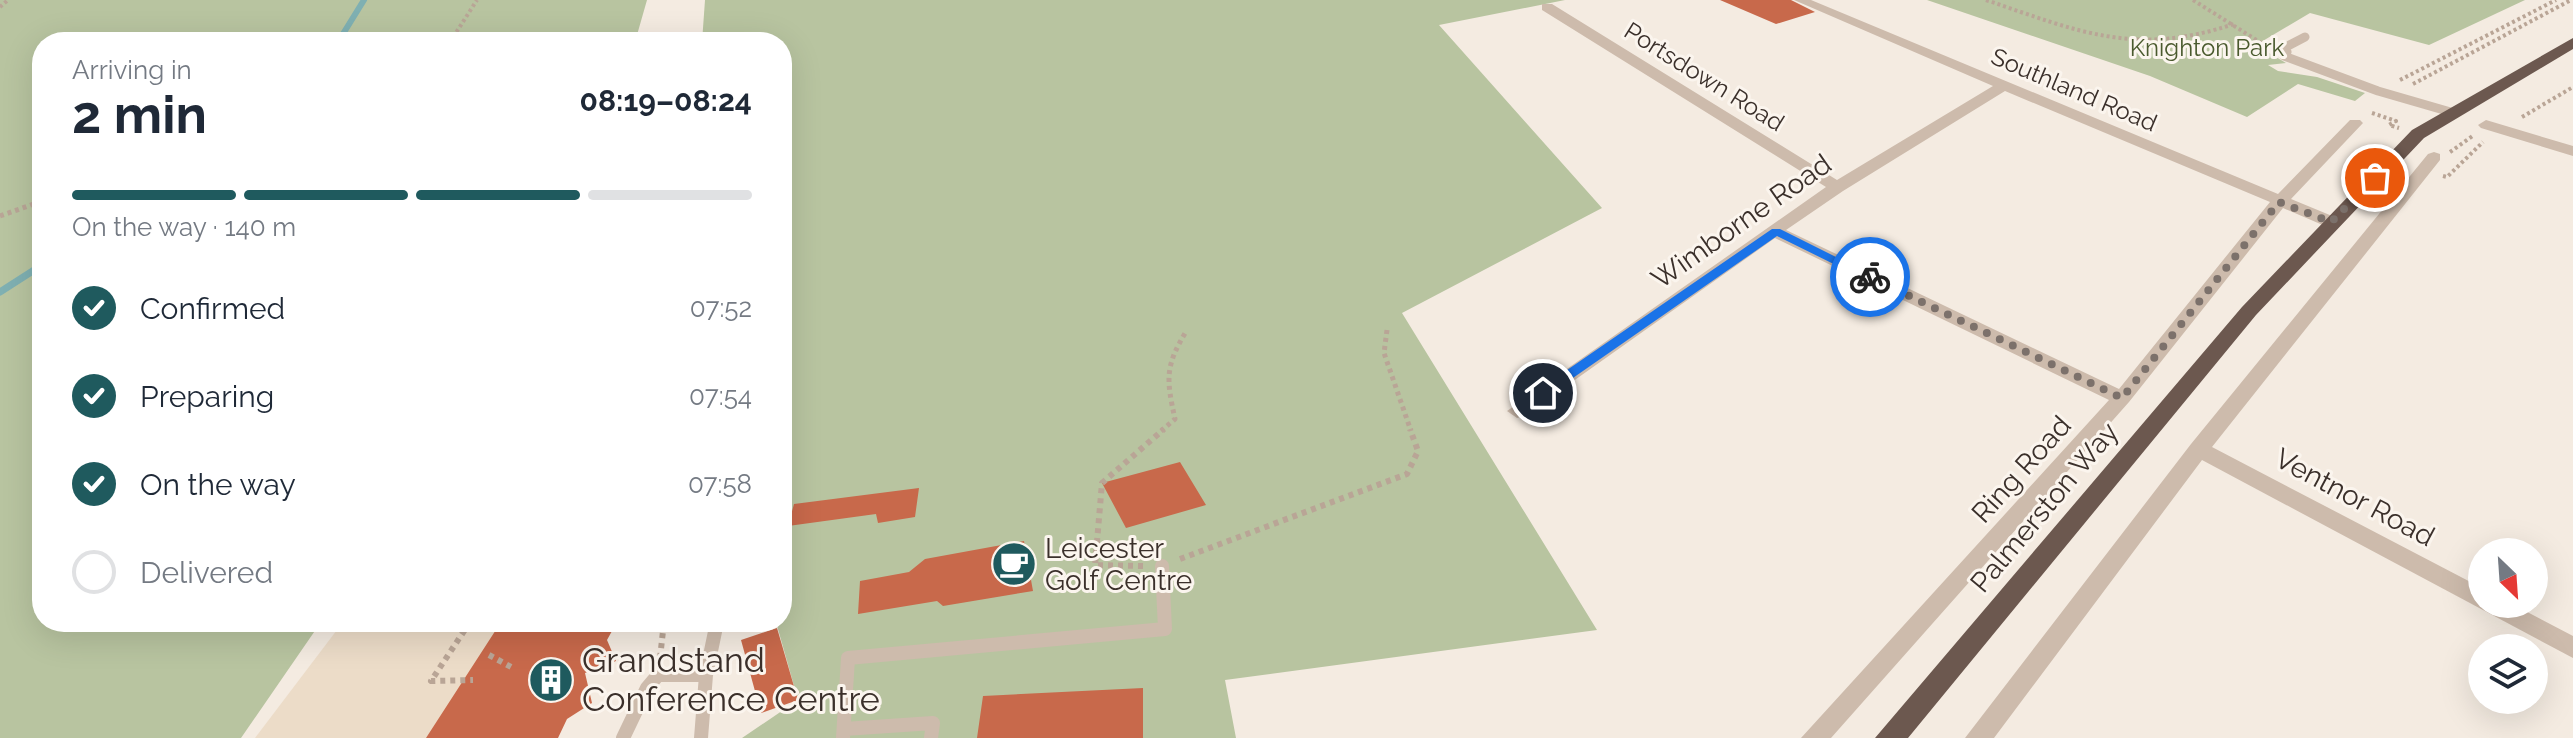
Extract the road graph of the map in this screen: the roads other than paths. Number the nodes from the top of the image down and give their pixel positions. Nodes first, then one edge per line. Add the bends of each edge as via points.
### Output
1 (1800, 0) edge
2 (1547, 7) dead end
3 (2305, 37) dead end
4 (2573, 43) edge
5 (2003, 86) junction
6 (2454, 113) junction
7 (2362, 117) road end
8 (2490, 126) road end
9 (2573, 151) edge
10 (2436, 159) road end
11 (1837, 187) junction
12 (2279, 202) junction
13 (2331, 222) junction
14 (1776, 232) junction
15 (2122, 398) junction
16 (1517, 411) dead end
17 (2199, 449) junction
18 (1162, 566) road end
19 (2468, 592) edge
20 (2517, 618) edge
21 (715, 632) edge
22 (2573, 648) edge
23 (706, 675) junction
24 (843, 734) edge
25 (623, 738) edge
26 (701, 738) edge
27 (931, 738) edge
28 (1815, 738) edge
29 (1890, 738) edge
30 (1979, 738) edge

1 - 5 street, Southland Road
2 - 11 street, Portsdown Road
3 - 6 lane via 2284,48 2284,56
4 - 6 highway, Palmerston Way
5 - 11 street, Wimborne Road
5 - 12 street, Southland Road
6 - 13 highway, Palmerston Way via 2418,134
7 - 12 street, Ring Road
8 - 9 street
10 - 17 street
11 - 14 street, Wimborne Road
12 - 13 street, Southland Road
12 - 15 street, Ring Road
13 - 29 highway, Palmerston Way via 2239,323
14 - 15 street
14 - 16 street, Wimborne Road
15 - 28 street, Ring Road
17 - 19 street, Ventnor Road
17 - 30 street
18 - 24 lane via 1165,629 848,658
20 - 22 street
21 - 23 lane
23 - 25 lane via 658,675
23 - 26 lane
24 - 27 lane via 933,723

